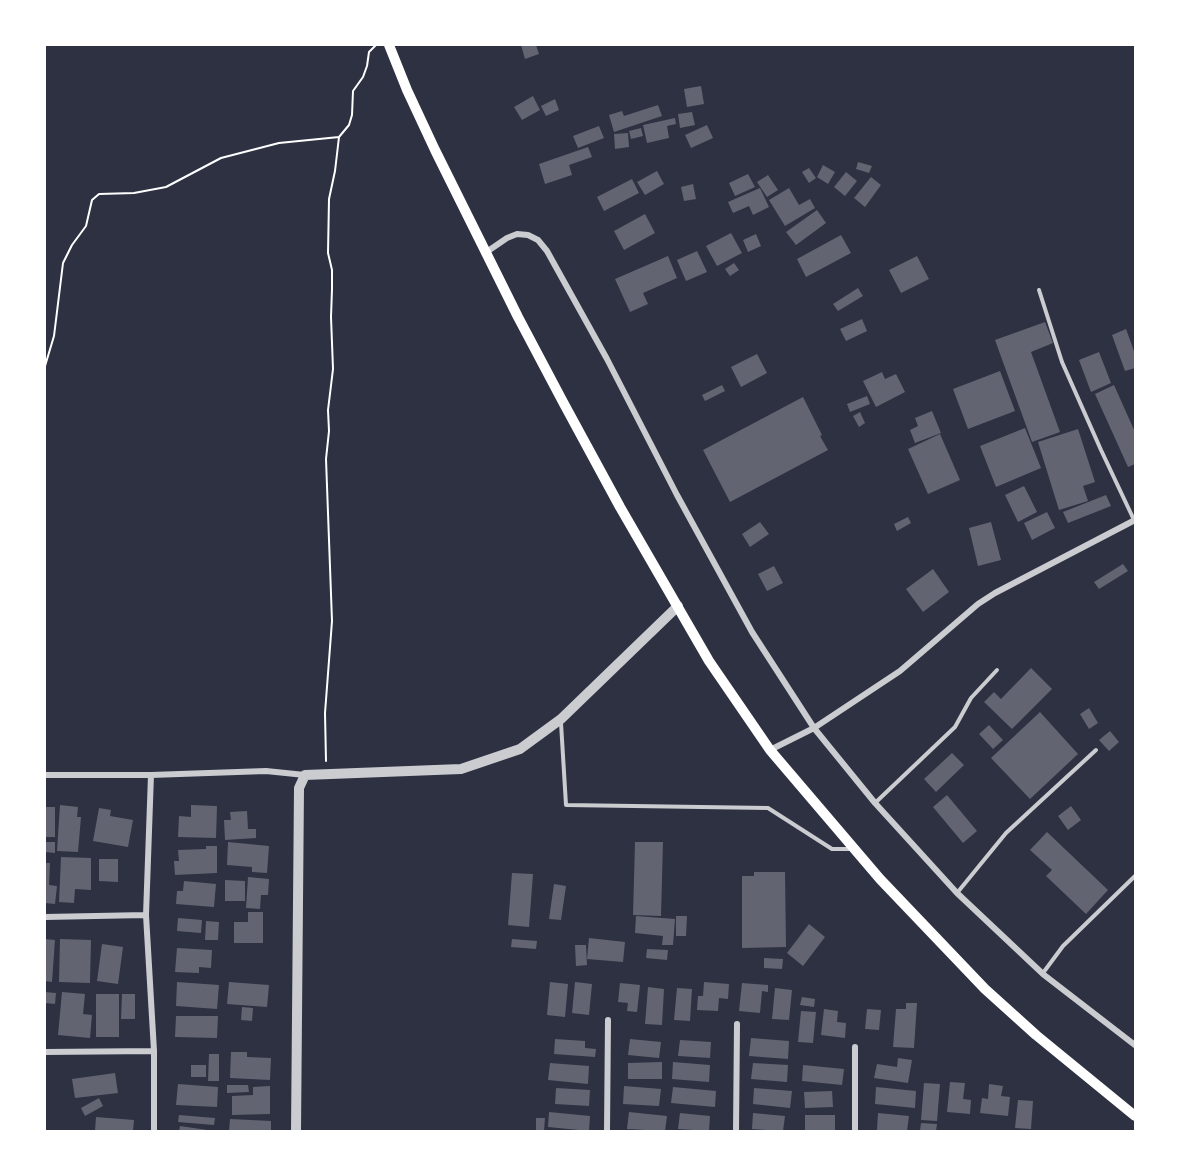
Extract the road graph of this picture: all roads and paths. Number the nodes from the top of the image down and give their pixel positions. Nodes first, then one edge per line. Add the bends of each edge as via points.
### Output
1 (376, 45) edge
2 (389, 45) edge
3 (339, 138) junction
4 (485, 253) junction
5 (1039, 290) dead end
6 (45, 366) edge
7 (1135, 520) edge
8 (678, 606) junction
9 (997, 670) dead end
10 (561, 719) junction
11 (814, 728) junction
12 (770, 750) junction
13 (1096, 750) dead end
14 (326, 773) junction
15 (150, 774) junction
16 (45, 775) edge
17 (305, 775) junction
18 (875, 803) junction
19 (854, 849) junction
20 (1135, 876) edge
21 (957, 893) junction
22 (146, 915) junction
23 (45, 917) edge
24 (1043, 974) junction
25 (608, 1020) dead end
26 (737, 1024) dead end
27 (1135, 1045) edge
28 (855, 1047) dead end
29 (154, 1051) junction
30 (45, 1052) edge
31 (1135, 1116) edge
32 (154, 1131) edge
33 (296, 1131) edge
34 (607, 1131) edge
35 (736, 1131) edge
36 (855, 1131) edge

1 - 3 path via 369,52 363,78 353,91 349,125
2 - 4 main road
3 - 6 path via 279,143 221,158 166,187 99,194 92,200 86,226 63,263 54,336
3 - 14 path via 327,233 332,270 333,369 327,459 332,621
4 - 8 main road via 620,507
4 - 11 street via 517,234 538,240 547,251 752,632
5 - 7 lane via 1062,362
7 - 11 street via 978,604 900,670
8 - 10 street
8 - 12 main road via 709,661
9 - 18 lane via 971,698 955,727
10 - 14 street via 520,748 461,769
10 - 19 lane via 566,806 768,808 832,849
11 - 12 street
11 - 18 street
12 - 19 main road
13 - 21 lane via 1006,834
14 - 17 street
15 - 16 street
15 - 17 street via 266,771
15 - 22 street
17 - 33 street via 299,788
18 - 21 street
19 - 31 main road via 985,988
20 - 24 lane via 1063,946
21 - 24 street
22 - 23 street
22 - 29 street
24 - 27 street
25 - 34 street
26 - 35 street
28 - 36 street
29 - 30 street
29 - 32 street

